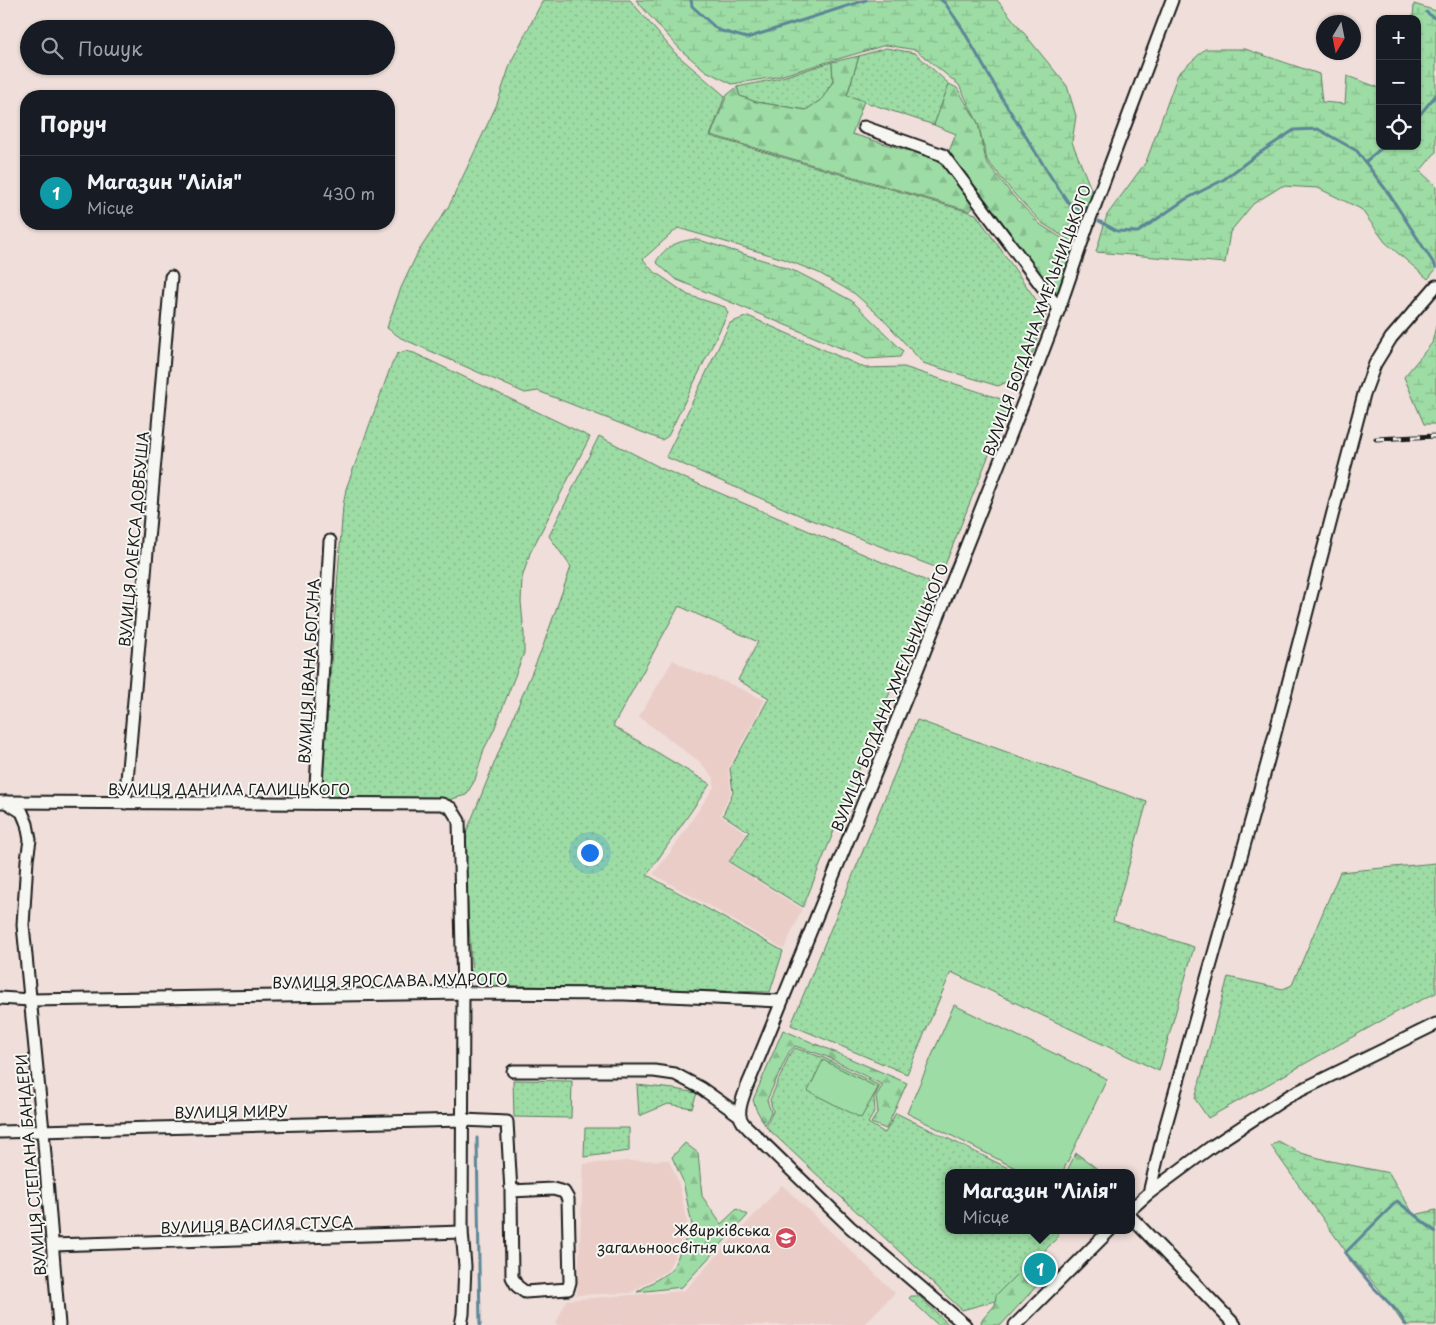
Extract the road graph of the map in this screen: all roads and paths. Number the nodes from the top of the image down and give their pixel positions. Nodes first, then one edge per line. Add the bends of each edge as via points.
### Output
1 (1172, 0) edge
2 (864, 127) dead end
3 (171, 277) dead end
4 (1436, 286) edge
5 (1059, 309) junction
6 (330, 541) dead end
7 (3, 802) edge
8 (125, 803) junction
9 (315, 803) junction
10 (463, 993) junction
11 (0, 998) edge
12 (30, 1000) junction
13 (781, 1001) junction
14 (1436, 1024) edge
15 (513, 1071) dead end
16 (739, 1115) junction
17 (462, 1120) junction
18 (43, 1131) junction
19 (0, 1132) edge
20 (511, 1191) junction
21 (1149, 1193) junction
22 (1135, 1205) edge
23 (1135, 1221) edge
24 (462, 1232) junction
25 (1106, 1234) edge
26 (53, 1245) junction
27 (59, 1325) edge
28 (461, 1325) edge
29 (965, 1325) edge
30 (1015, 1325) edge
31 (1234, 1325) edge

1 - 5 street, ВУЛИЦЯ БОГДАНА ХМЕЛЬНИЦЬКОГО via 1088,221
2 - 5 street via 943,155
3 - 8 street, ВУЛИЦЯ ОЛЕКСА ДОВБУША
4 - 21 street via 1388,343 1375,364 1364,394
5 - 13 street, ВУЛИЦЯ БОГДАНА ХМЕЛЬНИЦЬКОГО via 910,688
6 - 9 street, ВУЛИЦЯ ІВАНА БОГУНА
7 - 8 street, ВУЛИЦЯ ДАНИЛА ГАЛИЦЬКОГО
7 - 12 street, ВУЛИЦЯ СТЕПАНА БАНДЕРИ via 22,812 30,840 23,925
8 - 9 street, ВУЛИЦЯ ДАНИЛА ГАЛИЦЬКОГО
9 - 10 street, ВУЛИЦЯ ДАНИЛА ГАЛИЦЬКОГО via 442,804 455,813 459,832
10 - 12 street, ВУЛИЦЯ ЯРОСЛАВА МУДРОГО
10 - 13 street, ВУЛИЦЯ ЯРОСЛАВА МУДРОГО via 624,994
10 - 17 street
11 - 12 street, ВУЛИЦЯ ЯРОСЛАВА МУДРОГО
12 - 18 street, ВУЛИЦЯ СТЕПАНА БАНДЕРИ
13 - 16 street, ВУЛИЦЯ БОГДАНА ХМЕЛЬНИЦЬКОГО
14 - 21 street via 1289,1096 1211,1147
15 - 16 street via 654,1071 675,1074
16 - 29 street via 744,1124 850,1227
17 - 18 street, ВУЛИЦЯ МИРУ
17 - 20 street, ВУЛИЦЯ МИРУ via 507,1122
17 - 24 street
18 - 19 street, ВУЛИЦЯ МИРУ
18 - 26 street, ВУЛИЦЯ СТЕПАНА БАНДЕРИ
20 - 20 street via 553,1189 564,1192 568,1199 568,1289 525,1292 517,1286 512,1277
21 - 22 street
23 - 31 street
24 - 26 street, ВУЛИЦЯ ВАСИЛЯ СТУСА
24 - 28 street
25 - 30 street
26 - 27 street, ВУЛИЦЯ СТЕПАНА БАНДЕРИ

